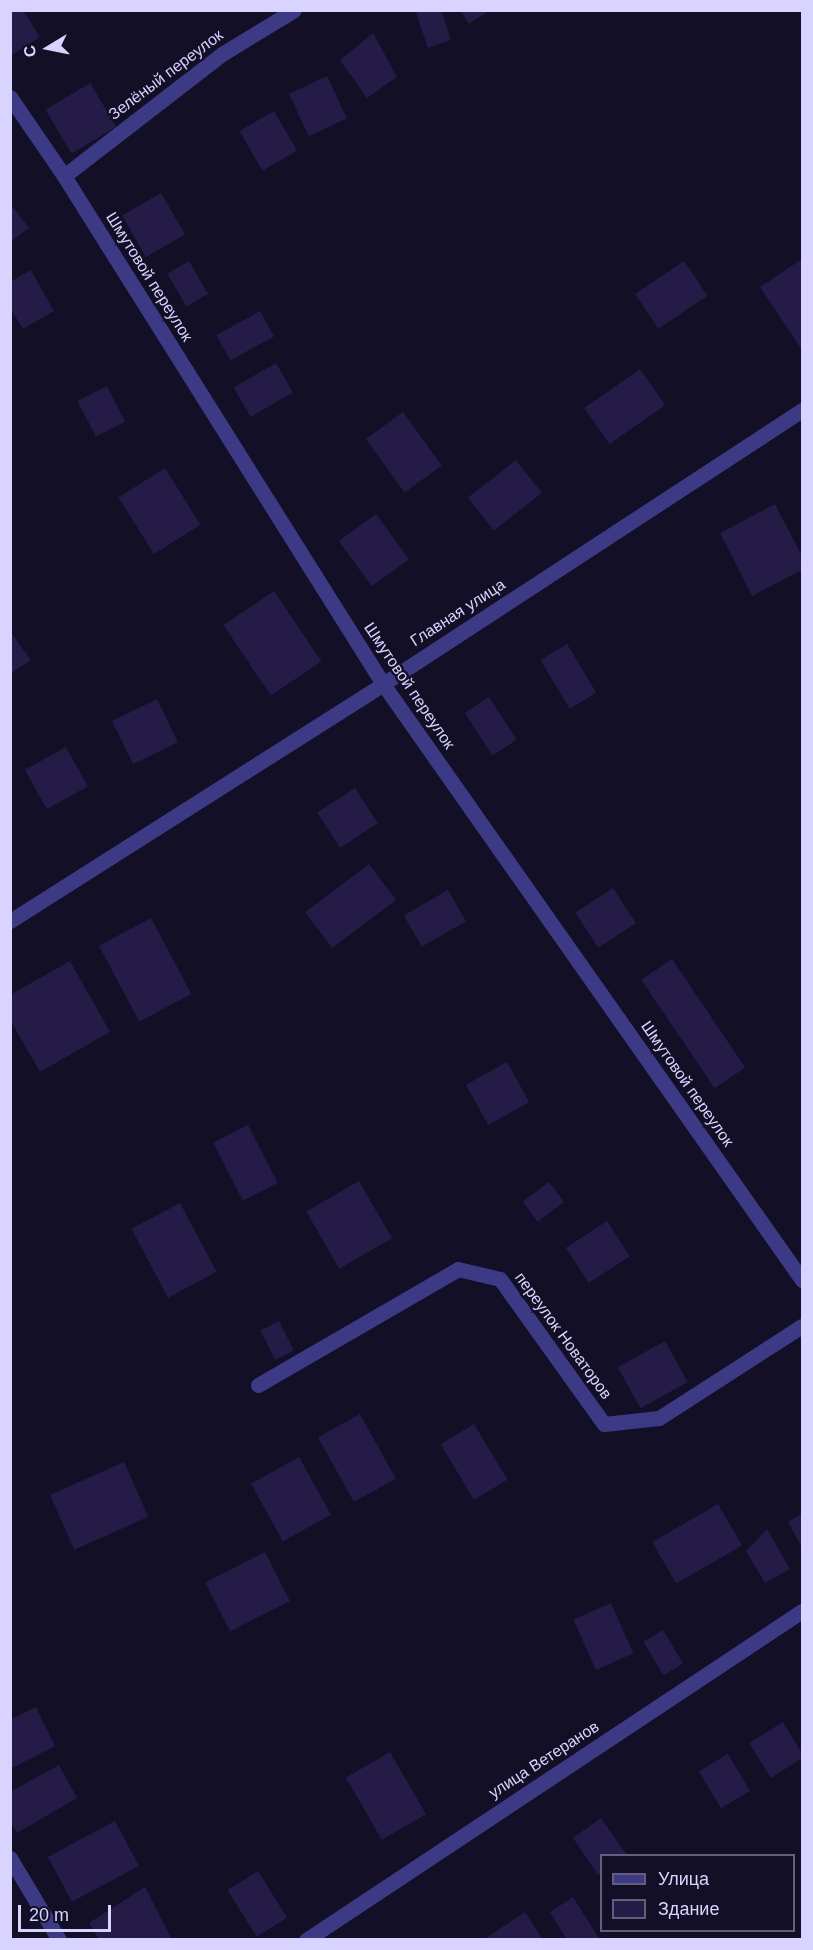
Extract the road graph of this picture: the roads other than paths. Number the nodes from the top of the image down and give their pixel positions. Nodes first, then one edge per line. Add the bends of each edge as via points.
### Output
1 (294, 10) edge
2 (10, 97) edge
3 (64, 176) junction
4 (802, 410) edge
5 (383, 684) junction
6 (10, 921) edge
7 (802, 1280) edge
8 (802, 1326) edge
9 (258, 1385) dead end
10 (802, 1611) edge
11 (10, 1858) edge
12 (59, 1940) edge
13 (306, 1940) edge

1 - 3 street, Зелёный переулок via 222,54
2 - 3 street, Шмутовой переулок
3 - 5 street, Шмутовой переулок
4 - 5 street, Главная улица
5 - 6 street, Главная улица
5 - 7 street, Шмутовой переулок
8 - 9 street, переулок Новаторов via 659,1418 604,1424 500,1279 458,1269
10 - 13 street, улица Ветеранов
11 - 12 street

